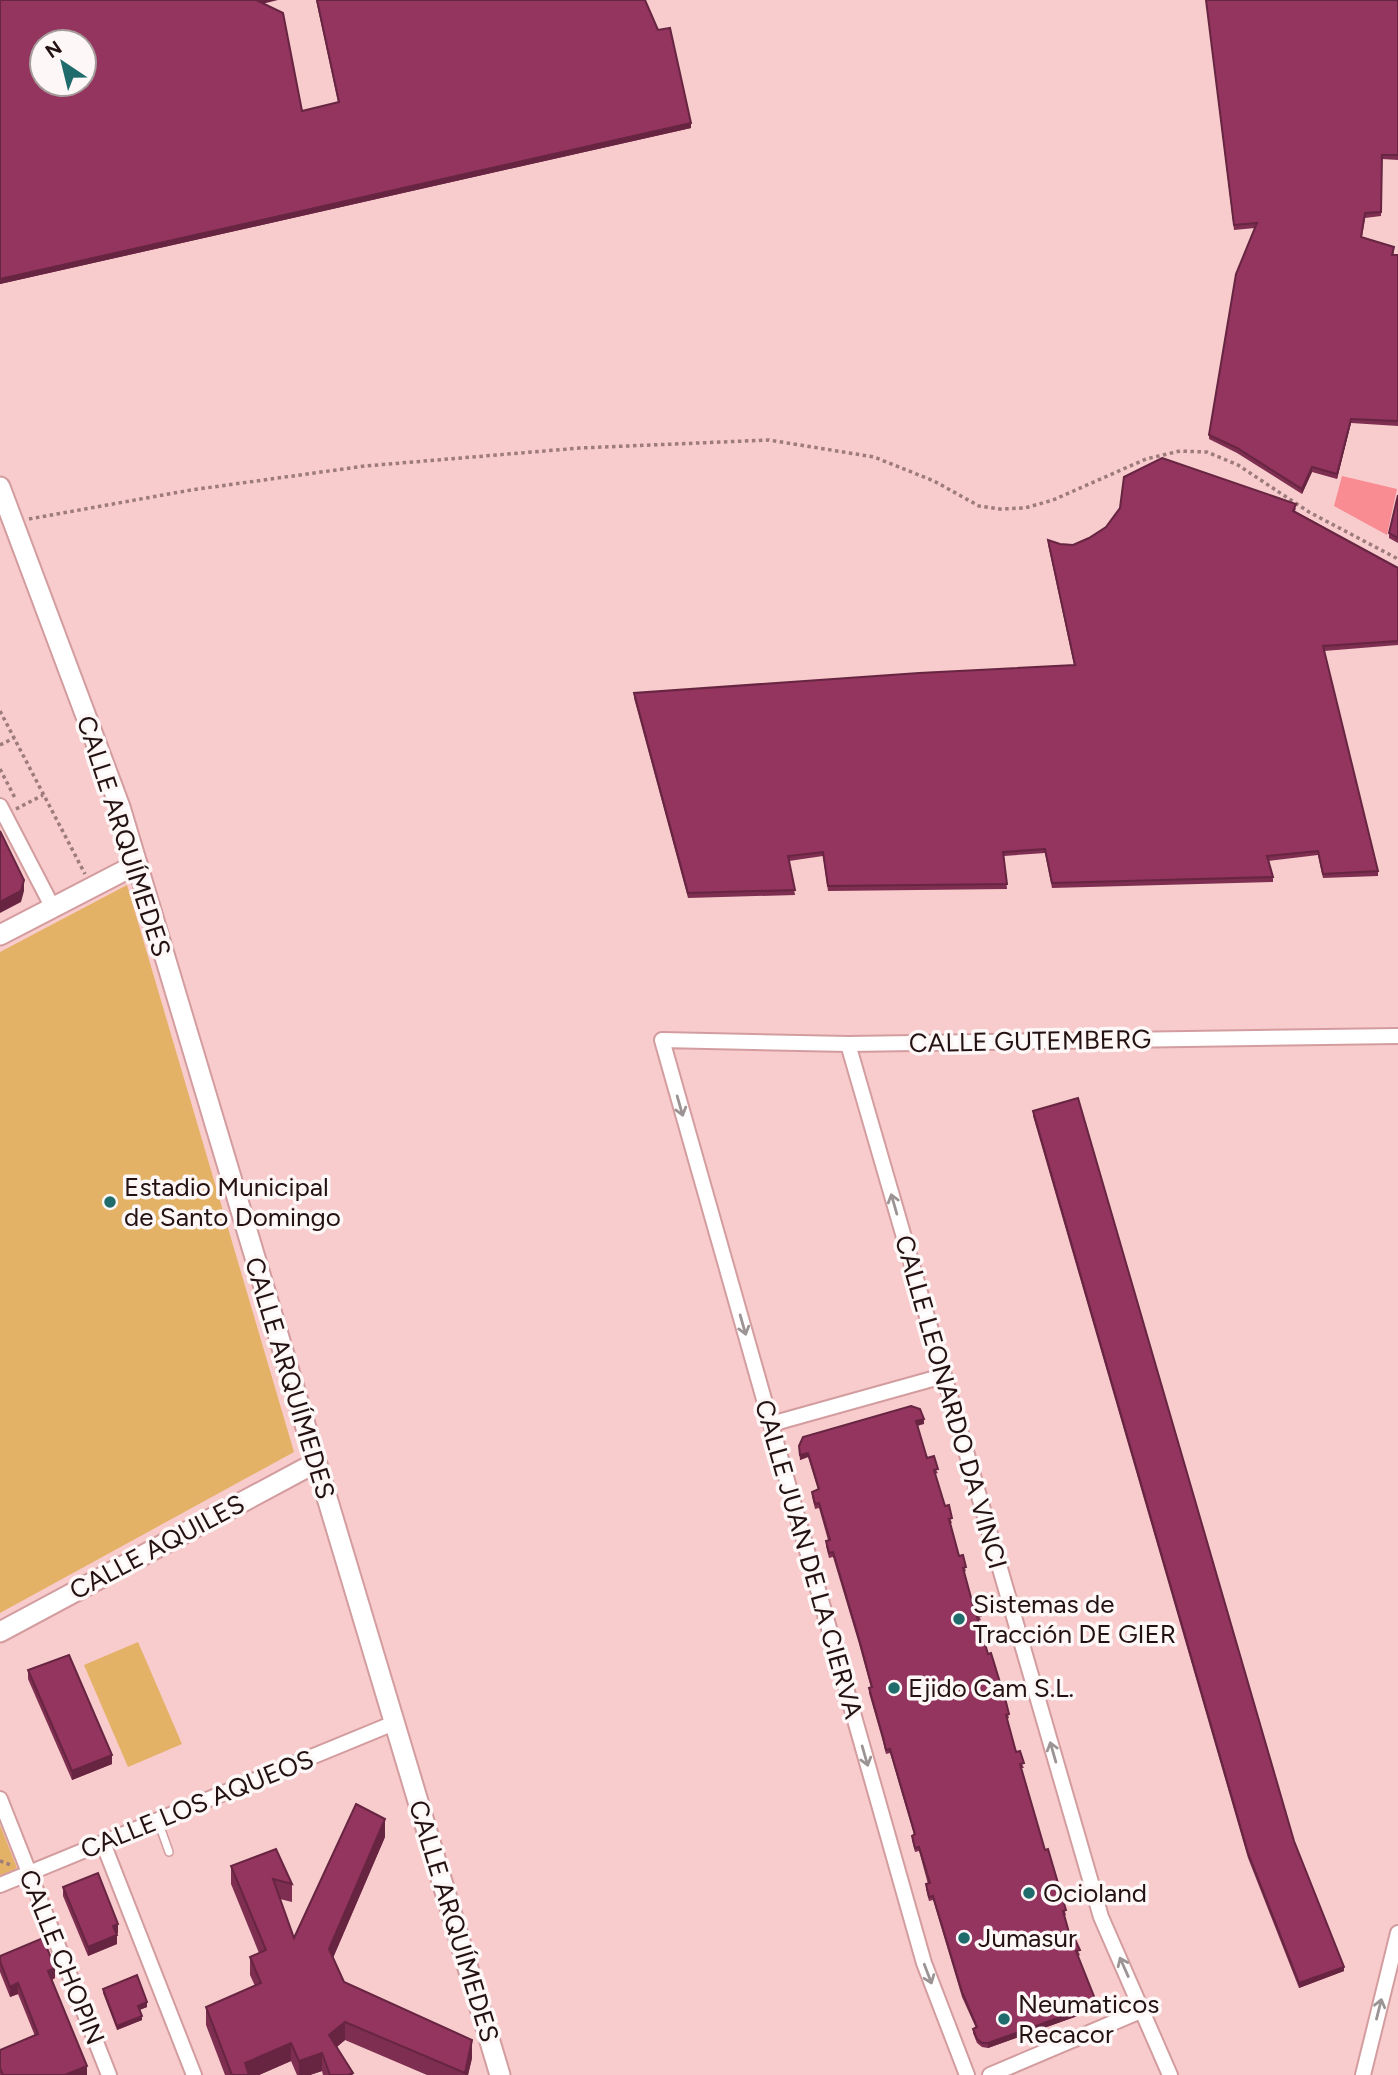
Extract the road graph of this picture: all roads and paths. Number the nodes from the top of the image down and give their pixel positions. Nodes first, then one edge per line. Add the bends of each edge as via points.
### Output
1 (0, 487) edge
2 (7, 524) edge
3 (1398, 559) edge
4 (0, 712) edge
5 (14, 738) junction
6 (0, 745) edge
7 (43, 795) junction
8 (2, 811) edge
9 (136, 864) junction
10 (91, 887) junction
11 (53, 908) junction
12 (0, 935) edge
13 (1398, 1036) edge
14 (662, 1040) joint
15 (848, 1044) junction
16 (943, 1376) junction
17 (771, 1424) junction
18 (315, 1463) junction
19 (0, 1632) edge
20 (394, 1723) junction
21 (0, 1800) edge
22 (158, 1820) junction
23 (103, 1843) junction
24 (169, 1852) dead end
25 (29, 1873) junction
26 (0, 1885) edge
27 (1398, 1933) edge
28 (1143, 2010) junction
29 (109, 2075) edge
30 (194, 2075) edge
31 (500, 2075) edge
32 (967, 2075) edge
33 (990, 2075) edge
34 (1170, 2075) edge
35 (1363, 2075) edge

1 - 2 street, CALLE ARQUÍMEDES
2 - 3 path via 191,489 365,466 580,448 769,440 874,457 934,481 979,506 1000,509 1025,509 1053,500 1146,459 1180,451 1207,452 1238,464 1309,512
2 - 9 street, CALLE ARQUÍMEDES via 120,807
4 - 5 path
5 - 6 path
5 - 7 path
7 - 8 path
7 - 10 path
8 - 11 street
9 - 10 street
9 - 18 street, CALLE ARQUÍMEDES
10 - 11 street
11 - 12 street
13 - 15 street, CALLE GUTEMBERG
14 - 15 street, CALLE GUTEMBERG
14 -> 17 street, CALLE JUAN DE LA CIERVA
16 -> 15 street, CALLE LEONARDO DA VINCI
16 - 17 street
28 -> 16 street, CALLE LEONARDO DA VINCI via 1101,1917
17 -> 32 street, CALLE JUAN DE LA CIERVA via 924,1963
18 - 19 street, CALLE AQUILES
18 - 20 street, CALLE ARQUÍMEDES
20 - 22 street, CALLE LOS AQUEOS
20 - 31 street, CALLE ARQUÍMEDES
21 - 25 street, CALLE CHOPIN
22 - 23 street, CALLE LOS AQUEOS
22 - 24 lane
23 - 25 street, CALLE LOS AQUEOS
23 - 30 street
25 - 26 street, CALLE LOS AQUEOS
25 - 29 street, CALLE CHOPIN
35 -> 27 street
28 - 33 street
28 - 34 street, CALLE LEONARDO DA VINCI

